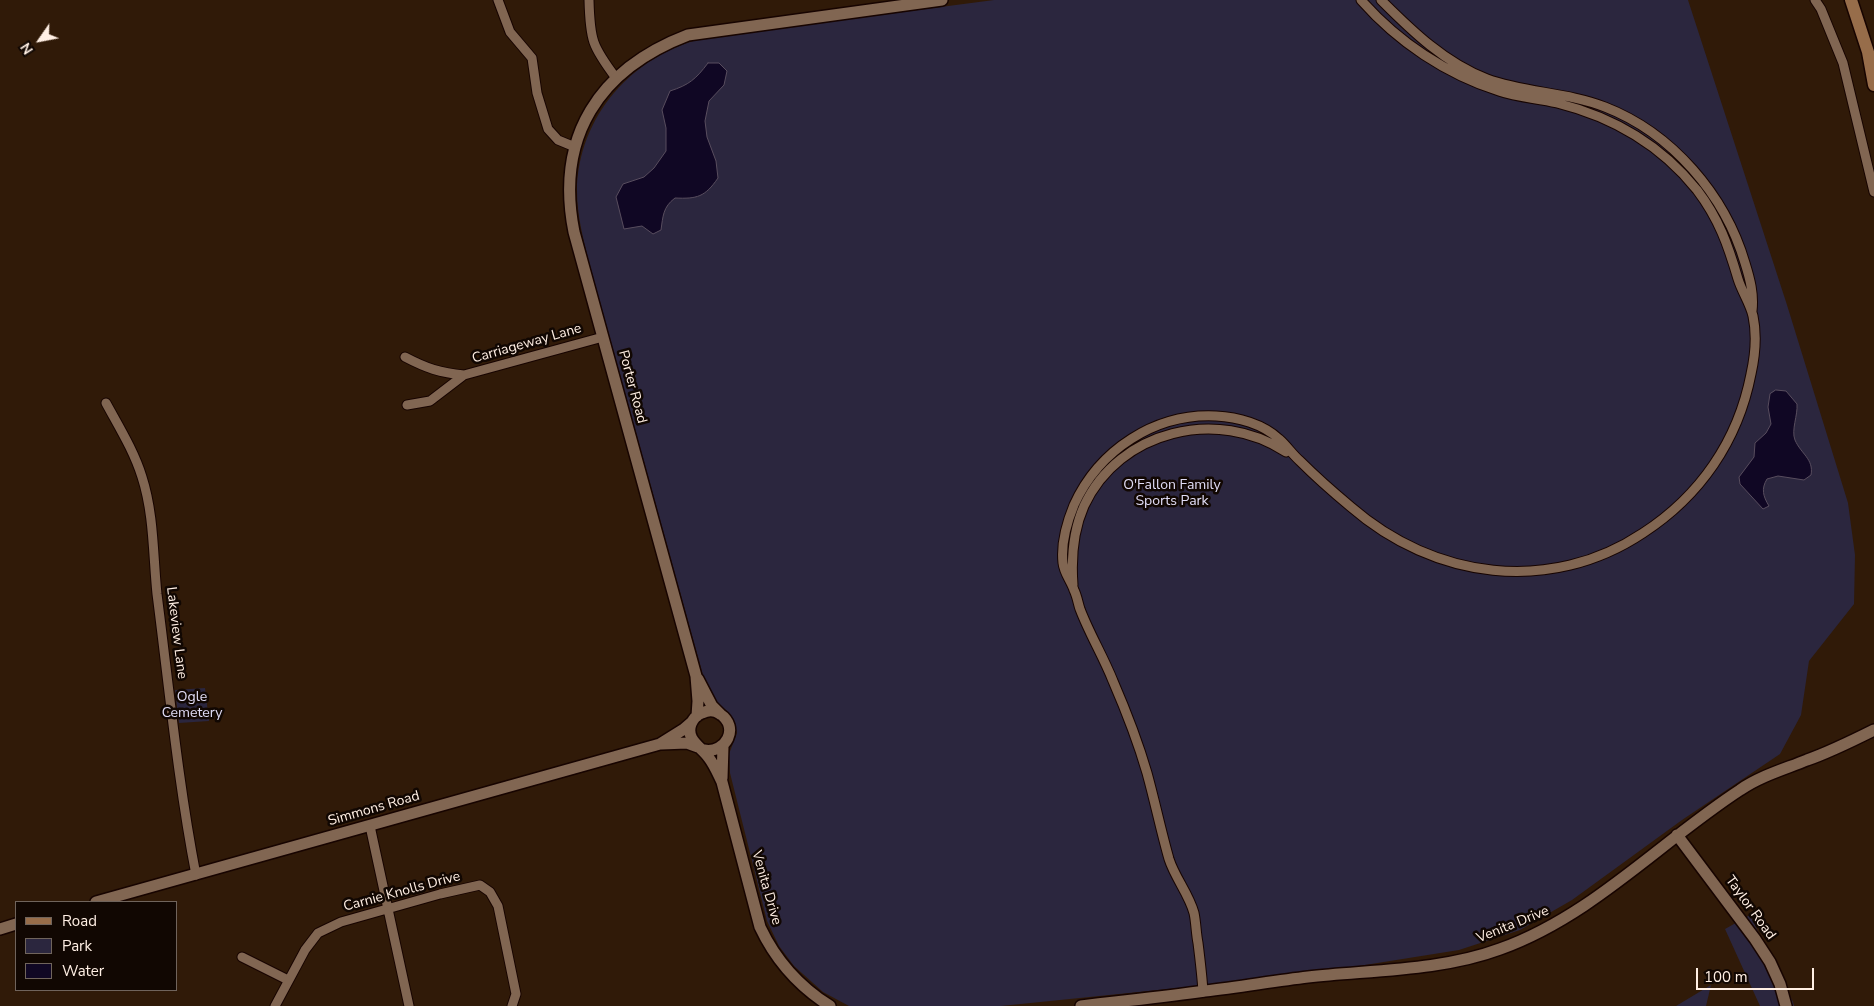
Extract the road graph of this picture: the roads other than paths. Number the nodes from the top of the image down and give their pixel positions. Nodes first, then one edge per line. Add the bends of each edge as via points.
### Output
1 (498, 0) edge
2 (589, 0) edge
3 (942, 0) edge
4 (1361, 0) edge
5 (1381, 0) edge
6 (1815, 0) edge
7 (1851, 0) edge
8 (866, 5) edge
9 (616, 78) junction
10 (1874, 85) edge
11 (575, 147) junction
12 (1874, 192) edge
13 (1752, 311) junction
14 (603, 337) junction
15 (405, 357) dead end
16 (464, 376) junction
17 (106, 403) dead end
18 (407, 405) dead end
19 (696, 676) junction
20 (720, 714) junction
21 (694, 719) junction
22 (1874, 730) edge
23 (660, 744) junction
24 (723, 746) junction
25 (701, 749) junction
26 (722, 782) junction
27 (370, 826) junction
28 (1677, 835) junction
29 (196, 875) junction
30 (100, 901) edge
31 (389, 909) junction
32 (15, 924) edge
33 (0, 929) edge
34 (242, 956) dead end
35 (288, 980) junction
36 (1203, 992) junction
37 (275, 1006) edge
38 (409, 1006) edge
39 (512, 1006) edge
40 (830, 1006) edge
41 (1081, 1006) edge
42 (1786, 1006) edge

1 - 11 street via 510,32 532,58 537,93 548,129 558,140
2 - 9 street via 594,45
3 - 8 street, Porter Road
4 - 13 street via 1412,47 1457,74 1517,97 1556,102 1601,117 1642,138 1681,172 1711,211 1730,249 1739,284
5 - 13 street via 1438,52 1472,72 1503,84 1571,96 1606,108 1627,117 1664,141 1702,180 1734,232 1754,297
6 - 12 street via 1843,63
7 - 10 main road via 1868,52
8 - 9 street, Porter Road via 688,35 664,44
9 - 11 street, Porter Road via 592,108
11 - 14 street, Porter Road via 569,182 570,214
13 - 36 street via 1755,337 1747,391 1734,429 1715,464 1678,508 1650,529 1621,547 1584,562 1501,572 1430,557 1370,524 1276,436 1253,423 1229,418 1186,418 1142,432 1096,469 1076,500 1066,531 1063,563 1134,734 1171,868 1194,911
14 - 16 street, Carriageway Lane
14 - 19 street, Porter Road
15 - 16 street via 444,374
16 - 18 street, Carriageway Lane via 430,401
17 - 29 street, Lakeview Lane via 137,462 148,500 185,814
19 - 20 street, Porter Road
19 - 21 street, Porter Road via 698,701
20 - 21 street via 707,711
20 - 24 street via 730,731
21 - 23 street, Simmons Road
21 - 25 street via 690,735
22 - 28 street, Venita Drive via 1742,788
23 - 25 street, Simmons Road via 687,743
23 - 27 street, Simmons Road
24 - 25 street via 716,750
24 - 26 street, Venita Drive
25 - 26 street, Venita Drive
26 - 40 street, Venita Drive via 760,927 769,946 798,982
27 - 29 street, Simmons Road
27 - 31 street
28 - 36 street, Venita Drive via 1560,922 1499,950 1428,965 1306,977
28 - 42 street, Taylor Road via 1770,962
29 - 30 street, Simmons Road
31 - 35 street, Carnie Knolls Drive via 341,922 318,933
31 - 38 street
31 - 39 street, Carnie Knolls Drive via 480,885 490,892 498,906 516,994
32 - 33 street
34 - 35 street
35 - 37 street, Carnie Knolls Drive
36 - 41 street, Venita Drive

